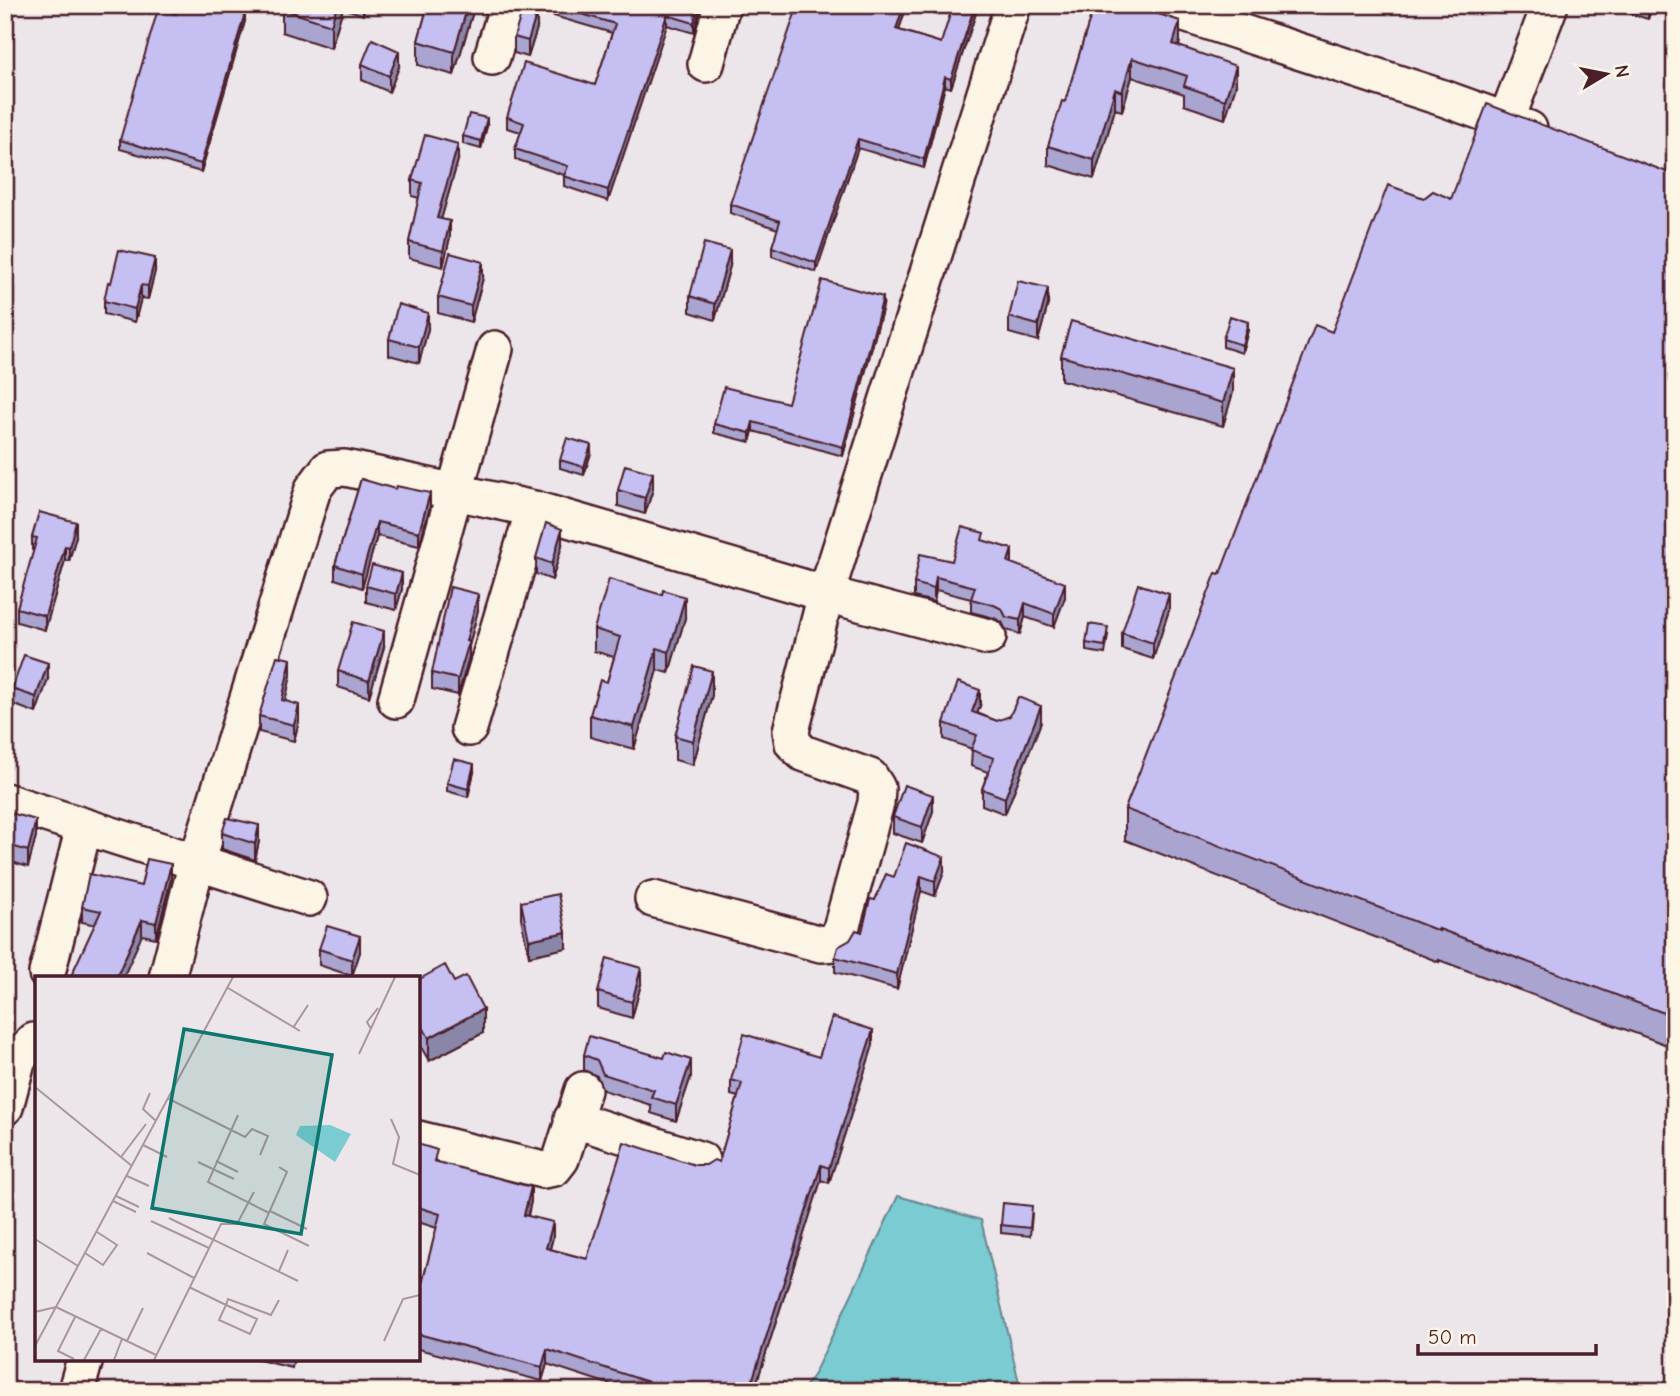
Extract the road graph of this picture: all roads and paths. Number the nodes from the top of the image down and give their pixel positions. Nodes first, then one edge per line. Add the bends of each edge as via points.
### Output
1 (508, 5) edge
2 (722, 5) edge
3 (1013, 5) edge
4 (1157, 5) edge
5 (1550, 5) edge
6 (492, 57) dead end
7 (706, 64) dead end
8 (1506, 121) junction
9 (1558, 139) edge
10 (495, 349) dead end
11 (454, 490) junction
12 (534, 509) junction
13 (826, 594) junction
14 (988, 637) dead end
15 (396, 701) dead end
16 (469, 729) dead end
17 (5, 801) edge
18 (84, 827) junction
19 (197, 862) junction
20 (309, 898) dead end
21 (653, 900) dead end
22 (47, 972) dead end
23 (168, 976) edge
24 (35, 1041) edge
25 (5, 1107) edge
26 (420, 1139) edge
27 (701, 1160) dead end
28 (84, 1361) edge
29 (76, 1391) edge

1 - 6 street
2 - 7 street
3 - 13 street
4 - 8 street
5 - 8 street
8 - 9 street
10 - 11 street
11 - 12 street
11 - 15 street
11 - 19 street via 345,468 328,469 313,489
12 - 13 street
12 - 16 street
13 - 14 street
13 - 21 street via 791,731 793,743 803,753 870,778 877,788 839,936 834,943 821,944
17 - 18 street
18 - 19 street
18 - 22 street
19 - 20 street
19 - 23 street
24 - 25 street via 18,1058
26 - 27 street via 544,1170 554,1168 577,1105
28 - 29 street

